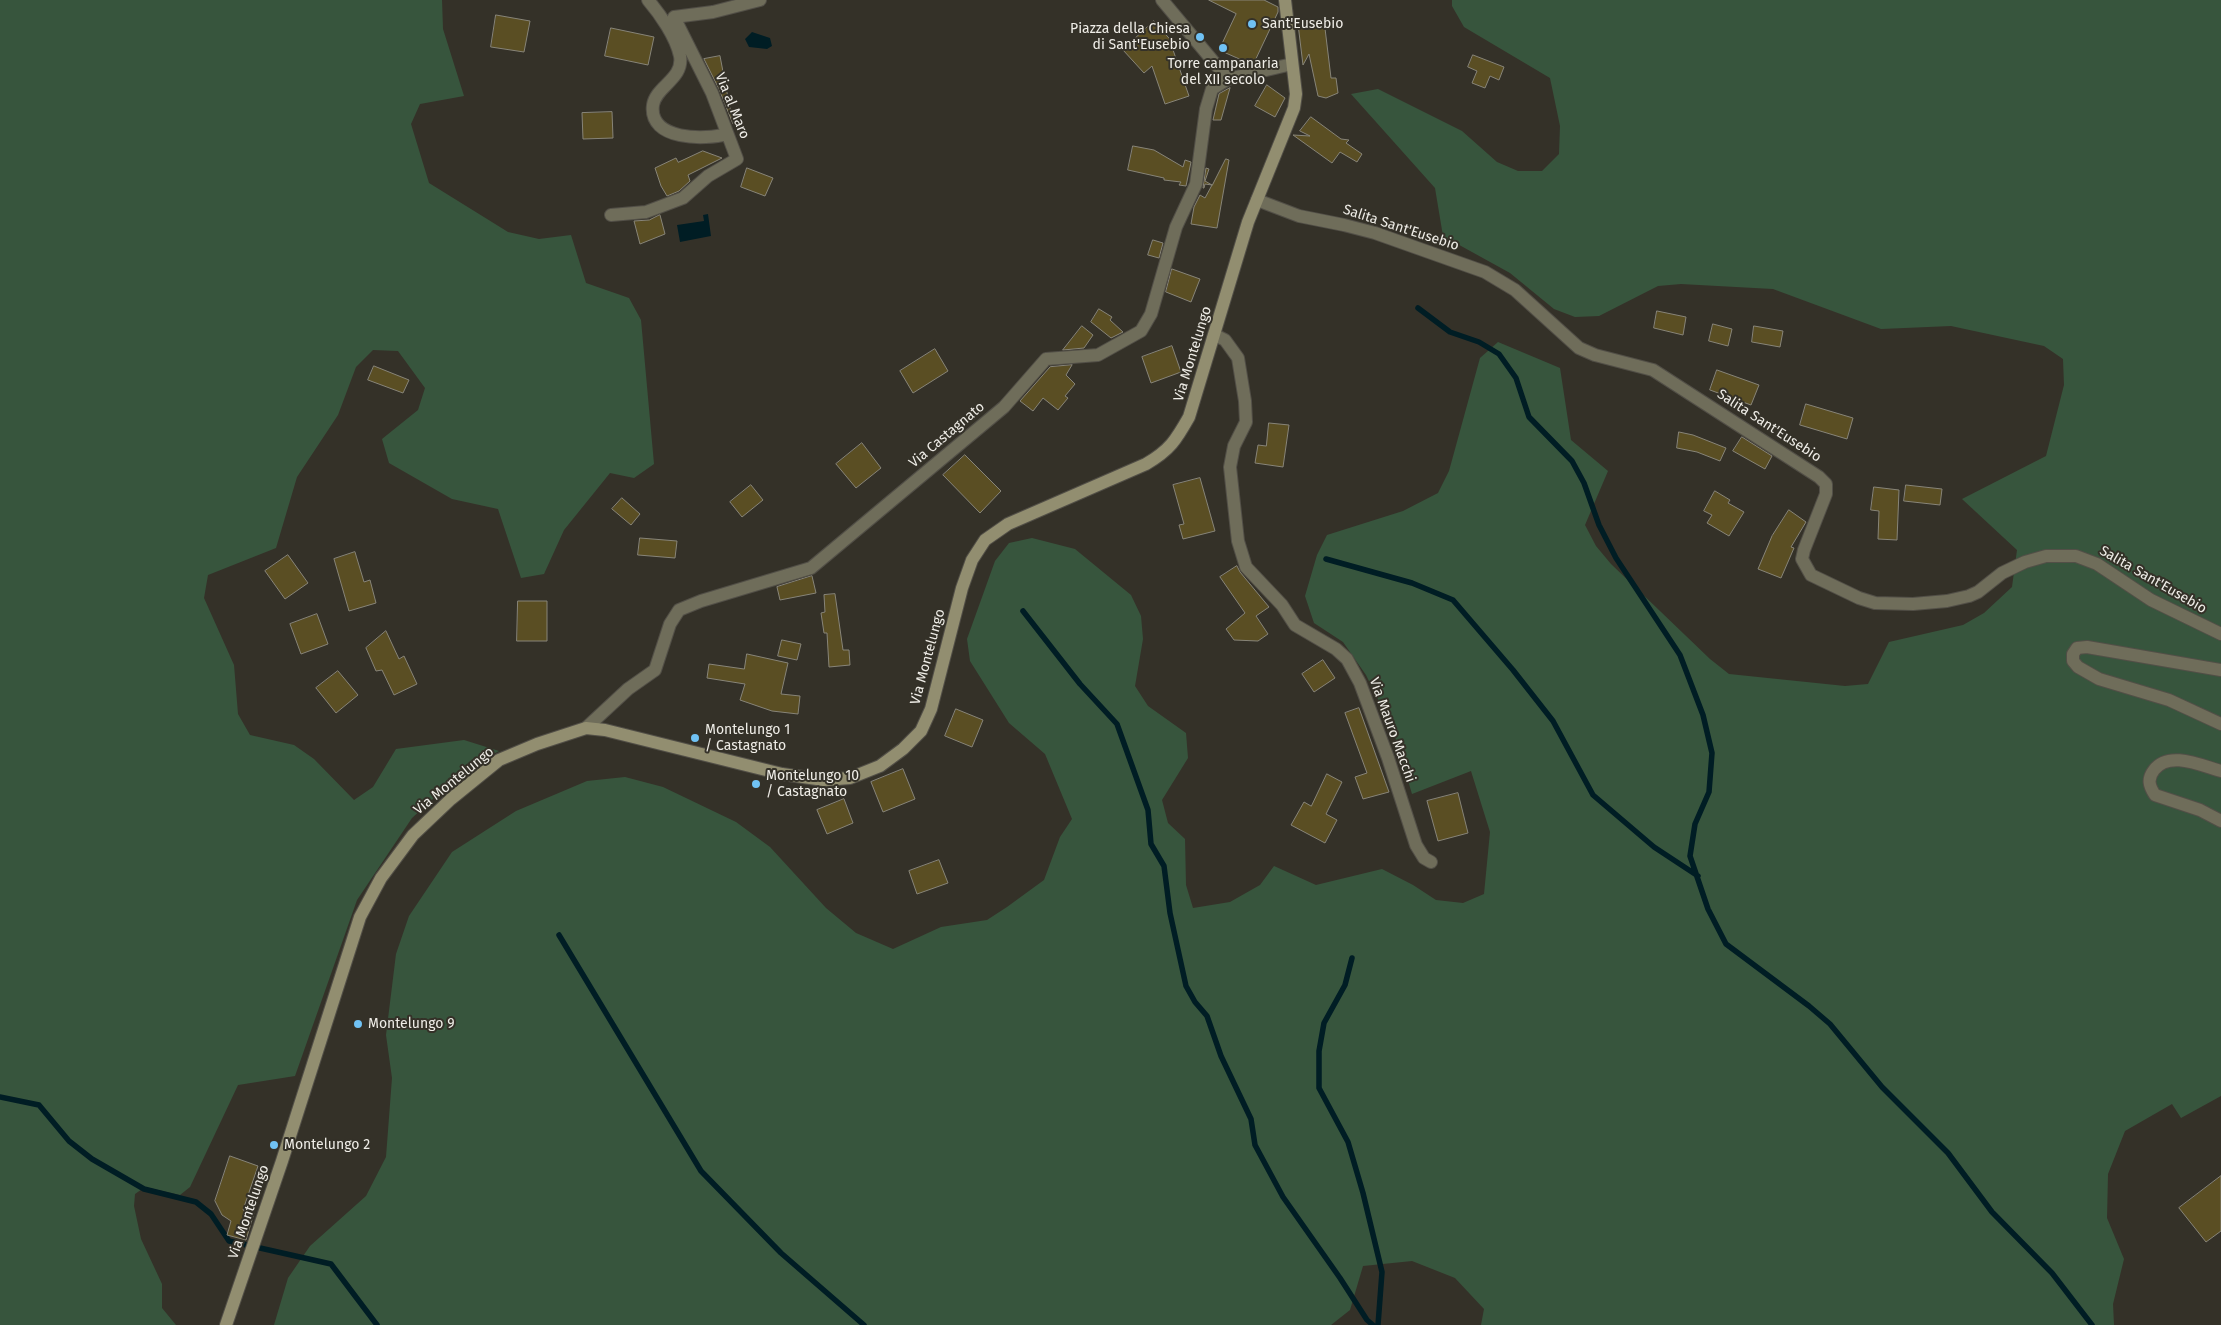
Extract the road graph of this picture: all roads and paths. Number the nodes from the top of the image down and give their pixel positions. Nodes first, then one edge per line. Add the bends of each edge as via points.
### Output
1 (648, 0) edge
2 (760, 0) edge
3 (1162, 0) edge
4 (1285, 0) edge
5 (1292, 64) junction
6 (1228, 79) junction
7 (727, 134) junction
8 (1257, 200) junction
9 (611, 215) dead end
10 (1215, 335) junction
11 (2221, 634) edge
12 (2221, 670) edge
13 (2221, 724) edge
14 (586, 728) junction
15 (2221, 771) edge
16 (2221, 821) edge
17 (1431, 862) dead end
18 (226, 1325) edge

1 - 7 street via 662,16 680,56 678,71 656,96 653,105 657,121 666,130 684,136 714,138
2 - 7 street, Via al Maro via 713,12 674,17 712,94
3 - 6 street
4 - 5 street
5 - 6 street
5 - 8 street, Via Montelungo via 1296,94 1294,108
6 - 14 street, Via Castagnato via 1212,89 1206,109 1196,184 1176,227 1152,314 1141,331 1098,355 1046,359 1004,407 811,568 679,610 670,624 655,670 628,689
7 - 9 street, Via al Maro via 738,159 708,176 683,198 646,212
8 - 10 street, Via Montelungo
8 - 11 street, Salita Sant'Eusebio via 1299,216 1375,233 1485,272 1515,290 1578,348 1595,356 1653,370 1819,477 1826,484 1826,494 1802,559 1811,575 1859,598 1875,603 1947,601 1978,592 2002,573 2025,562 2046,556 2076,556 2097,564 2151,600
10 - 14 street, Via Montelungo via 1189,417 1164,454 1130,472 1008,524 985,540 972,560 962,588 931,708 921,731 903,750 880,766 850,778 824,780 782,774
10 - 17 street, Via Mauro Macchi via 1225,340 1238,358 1245,401 1246,422 1234,446 1230,467 1238,541 1246,567 1282,604 1294,625 1336,649 1346,660 1360,683 1416,845 1424,858
12 - 13 street via 2087,646 2077,648 2073,654 2073,661 2078,667 2099,679 2169,700
14 - 18 street, Via Montelungo via 499,760 413,835 381,878 360,917
15 - 16 street via 2184,760 2167,761 2150,775 2150,786 2155,795 2200,810

